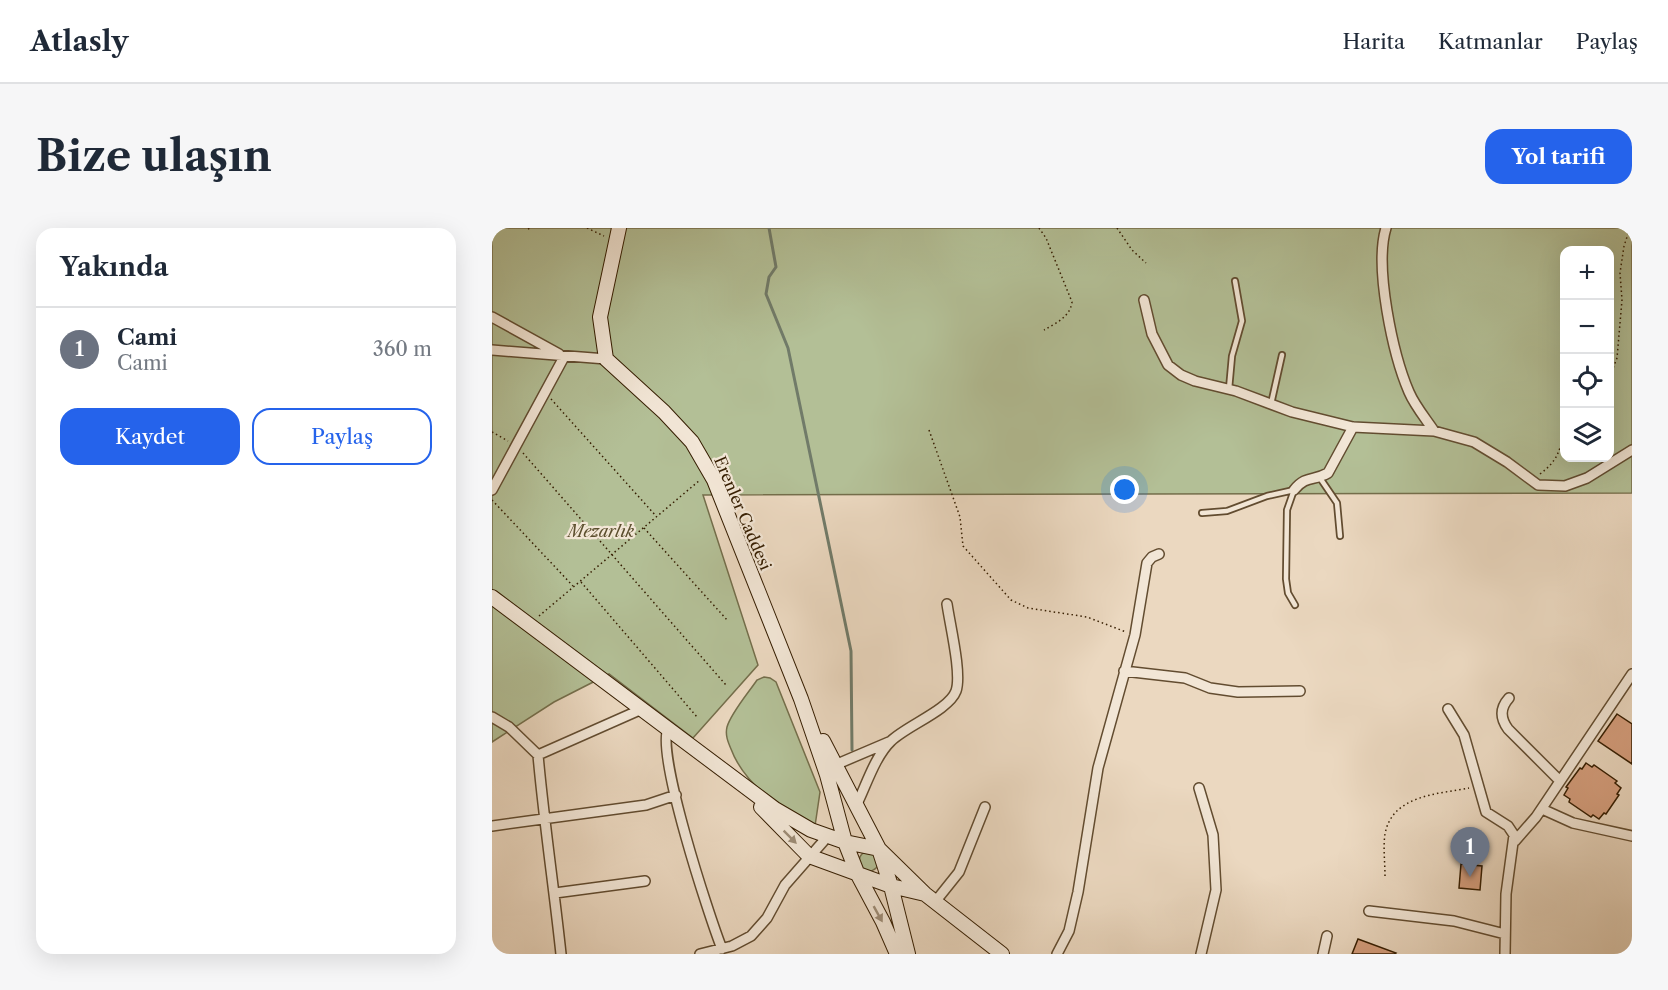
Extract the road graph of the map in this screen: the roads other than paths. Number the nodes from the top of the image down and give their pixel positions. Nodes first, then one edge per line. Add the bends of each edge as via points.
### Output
1 (1386, 228) edge
2 (617, 235) edge
3 (1235, 281) dead end
4 (1144, 300) dead end
5 (492, 316) edge
6 (492, 350) edge
7 (1282, 355) dead end
8 (564, 357) junction
9 (606, 359) junction
10 (1229, 389) junction
11 (1271, 404) junction
12 (1353, 427) junction
13 (1434, 431) junction
14 (1632, 450) edge
15 (1320, 477) junction
16 (492, 490) edge
17 (1294, 490) junction
18 (1202, 513) dead end
19 (1340, 536) dead end
20 (1159, 554) dead end
21 (492, 597) edge
22 (947, 604) dead end
23 (1295, 605) dead end
24 (1124, 671) junction
25 (1632, 674) edge
26 (1300, 690) dead end
27 (1509, 698) dead end
28 (801, 699) junction
29 (642, 709) junction
30 (1448, 709) dead end
31 (492, 717) edge
32 (668, 729) junction
33 (891, 741) junction
34 (538, 755) junction
35 (835, 765) junction
36 (734, 780) junction
37 (1560, 781) junction
38 (1199, 788) dead end
39 (676, 795) junction
40 (856, 806) junction
41 (986, 807) dead end
42 (1542, 809) junction
43 (838, 814) junction
44 (544, 820) junction
45 (492, 826) edge
46 (828, 836) junction
47 (1632, 836) edge
48 (1515, 841) junction
49 (845, 842) junction
50 (879, 849) junction
51 (809, 856) junction
52 (858, 875) junction
53 (645, 881) dead end
54 (891, 886) junction
55 (555, 893) junction
56 (930, 898) junction
57 (1369, 911) dead end
58 (1505, 934) junction
59 (1327, 936) dead end
60 (722, 949) junction
61 (732, 950) edge
62 (561, 954) edge
63 (700, 954) edge
64 (897, 954) edge
65 (908, 954) edge
66 (1002, 954) edge
67 (1057, 954) edge
68 (1201, 954) edge
69 (1323, 954) edge
70 (1505, 954) edge

1 - 13 street via 1383,268 1394,348 1410,394
2 - 9 main road via 600,317
3 - 10 lane via 1242,321 1232,356
4 - 10 street via 1152,334 1168,365 1195,381
5 - 8 street
6 - 8 street
7 - 11 lane
8 - 9 street
8 - 16 street
9 - 28 main road, Erenler Caddesi via 692,442 710,472
10 - 11 street
11 - 12 street
12 - 13 street
12 - 15 street via 1330,470
13 - 14 street via 1474,442 1538,485 1565,486
15 - 17 street via 1305,479
15 - 19 lane via 1337,503
17 - 18 lane via 1227,511
17 - 23 lane via 1287,510 1286,579
20 - 24 street via 1148,563
21 - 29 main road
22 - 33 street via 957,689 951,700
24 - 26 street via 1185,678 1210,688 1238,692
24 - 67 street via 1098,768 1069,932
25 - 37 street
27 - 37 street via 1502,709 1503,723
28 - 35 main road, Erenler Caddesi
28 - 43 main road, Erenler Caddesi
29 - 32 main road
29 - 34 street
30 - 48 street via 1464,735 1486,812 1508,826
31 - 34 street
32 - 36 main road
32 - 39 street via 665,739
33 - 35 street
33 - 40 street via 879,755
34 - 44 street
35 - 40 main road, Erenler Caddesi
36 - 46 main road via 775,809
36 -> 51 main road
37 - 42 street
38 - 68 street via 1213,835 1216,890
39 - 44 street via 646,805
39 - 60 street via 696,877
40 - 50 main road, Erenler Caddesi
41 - 56 street via 959,872
42 - 47 street via 1583,826
42 - 48 street
43 - 46 main road
43 - 49 main road, Erenler Caddesi
44 - 45 street
44 - 55 street
46 - 49 main road
46 - 51 street
48 - 58 street via 1506,894
49 - 50 main road
49 - 52 main road, Erenler Caddesi
50 - 54 main road
50 - 56 main road
51 - 52 main road
51 - 61 street via 785,885 767,918
52 - 54 main road
52 -> 64 main road, Erenler Caddesi
53 - 55 street
54 - 56 main road
54 - 65 main road
55 - 62 street
56 - 66 main road
57 - 58 street via 1454,921
58 - 70 street
59 - 69 street
60 - 61 street
60 - 63 street

